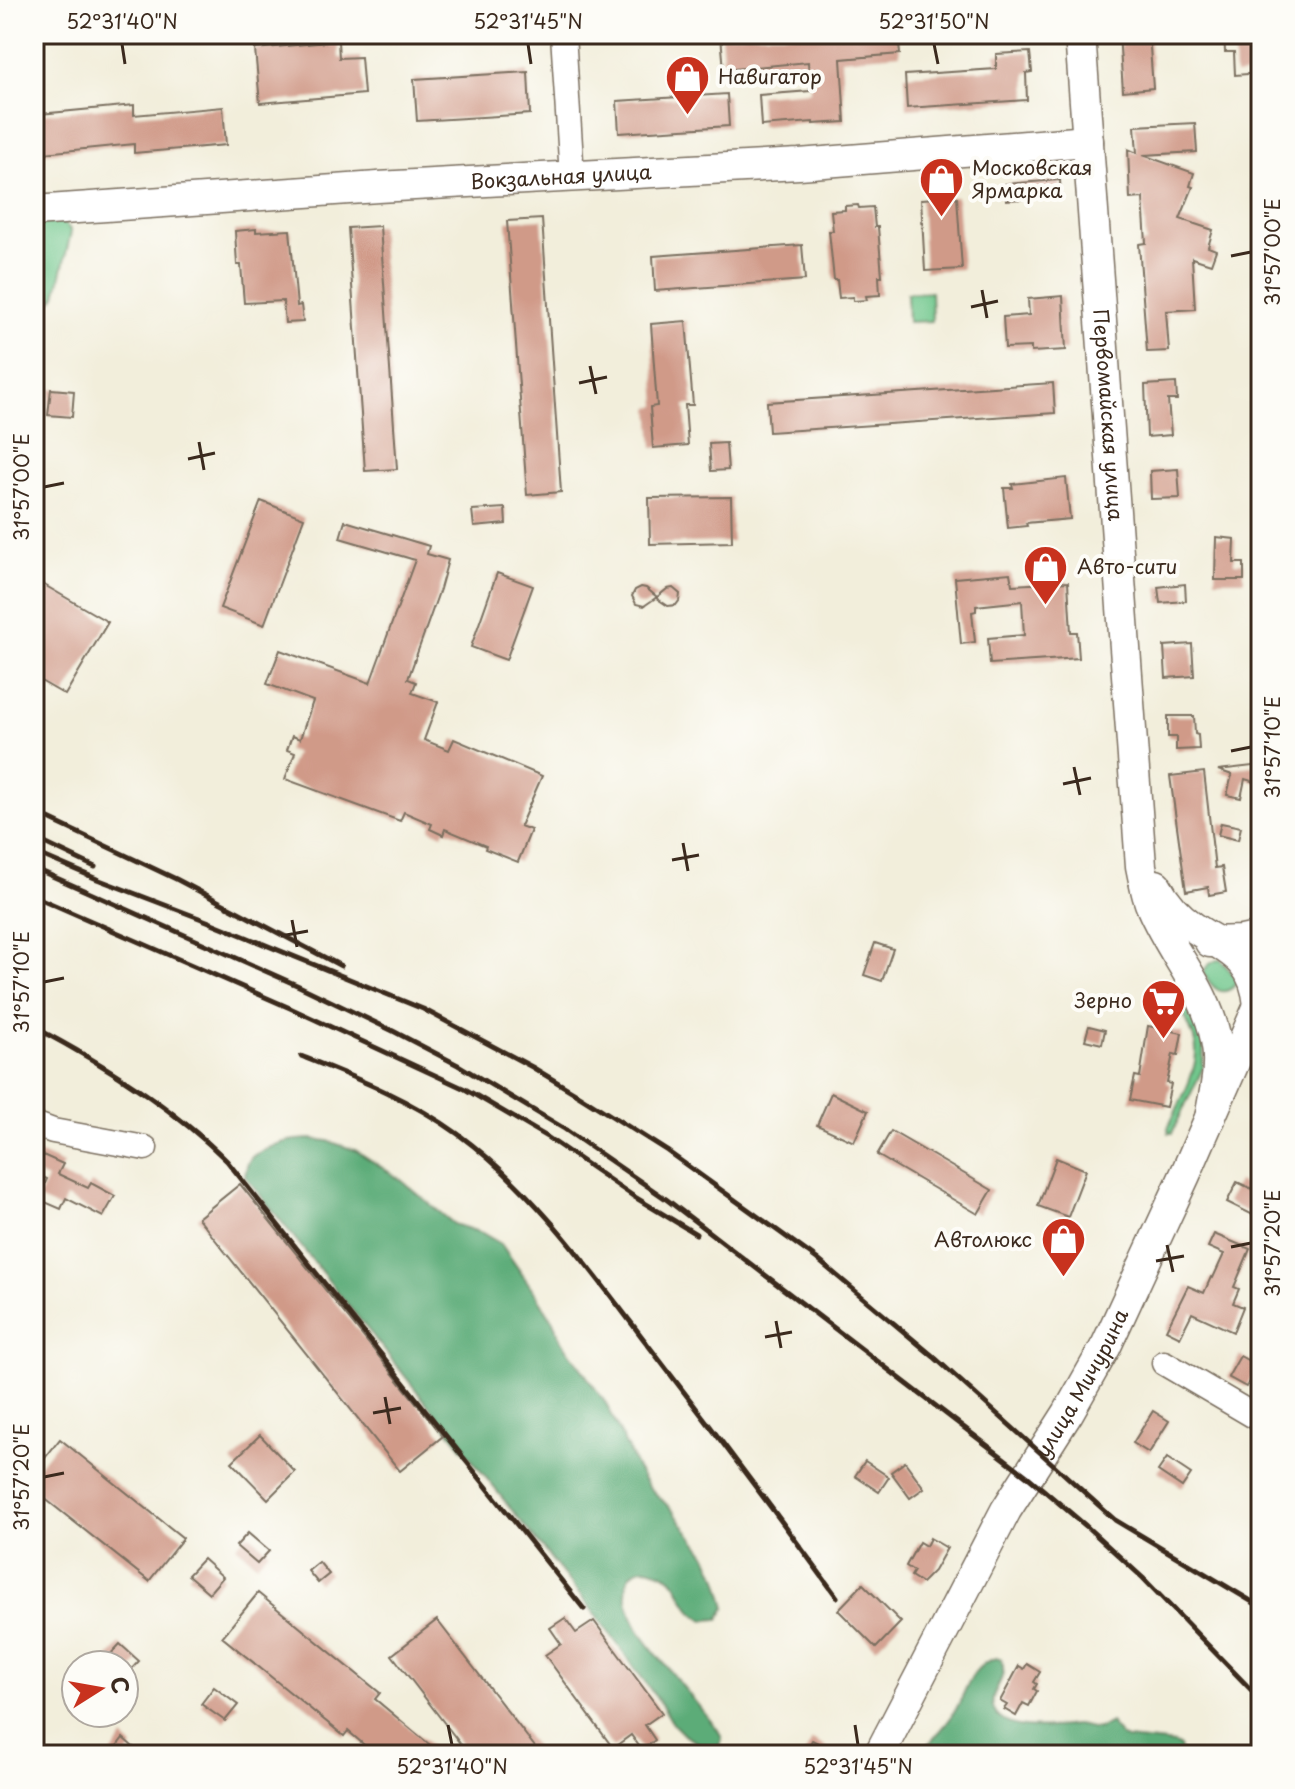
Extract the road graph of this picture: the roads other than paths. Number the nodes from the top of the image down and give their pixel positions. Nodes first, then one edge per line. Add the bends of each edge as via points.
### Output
1 (563, 34) edge
2 (1080, 34) edge
3 (1088, 141) junction
4 (572, 177) junction
5 (34, 211) edge
6 (1139, 842) junction
7 (1261, 937) edge
8 (1218, 941) junction
9 (1196, 987) junction
10 (1260, 1003) edge
11 (1210, 1119) junction
12 (34, 1124) edge
13 (145, 1148) dead end
14 (1164, 1363) dead end
15 (1261, 1420) edge
16 (879, 1755) edge

1 - 4 street
2 - 3 main road, Первомайская улица
3 - 4 main road, Вокзальная улица
3 - 6 main road, Первомайская улица
4 - 5 main road, Вокзальная улица
6 - 8 main road, Первомайская улица via 1169,907
6 - 9 main road, Первомайская улица via 1151,907
7 - 8 main road
8 - 9 main road via 1196,954
8 - 10 main road, Первомайская улица via 1248,970
9 - 10 main road via 1224,1004
9 - 11 main road, Первомайская улица via 1218,1050
10 - 11 main road, улица Мичурина
11 - 16 main road, улица Мичурина via 1106,1346 1006,1510
12 - 13 street
14 - 15 street

